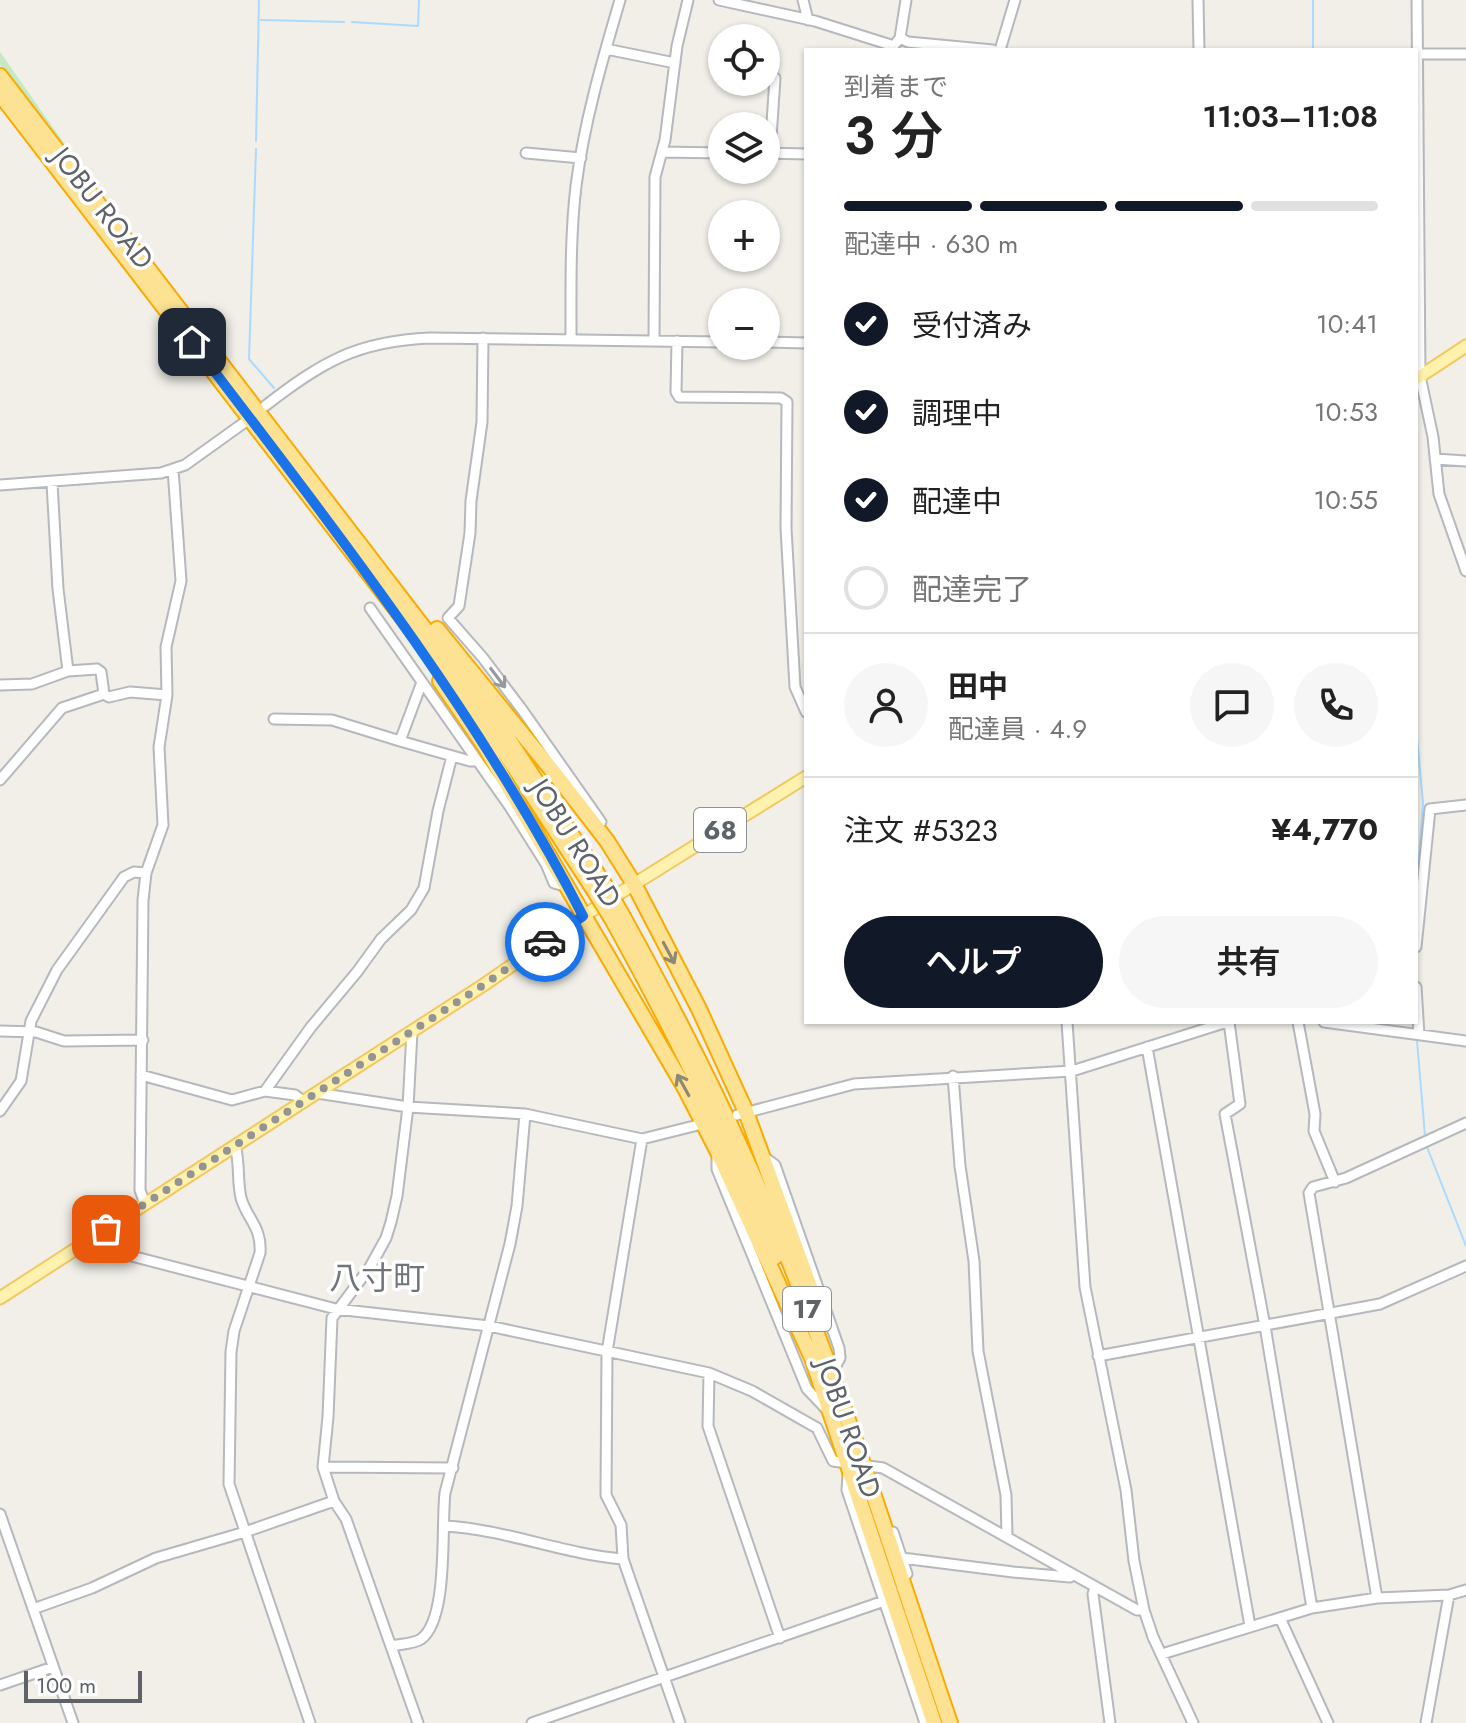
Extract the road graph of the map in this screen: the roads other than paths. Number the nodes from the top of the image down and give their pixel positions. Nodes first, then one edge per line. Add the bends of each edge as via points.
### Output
1 (620, 0) edge
2 (688, 0) edge
3 (719, 0) edge
4 (803, 0) edge
5 (906, 0) edge
6 (1015, 0) edge
7 (1198, 0) edge
8 (1417, 0) edge
9 (808, 20) junction
10 (895, 45) edge
11 (972, 48) edge
12 (1001, 48) edge
13 (1199, 48) edge
14 (1416, 48) edge
15 (606, 49) junction
16 (1418, 54) edge
17 (1466, 54) edge
18 (675, 63) junction
19 (0, 76) edge
20 (0, 94) edge
21 (662, 152) junction
22 (526, 153) dead end
23 (708, 153) edge
24 (780, 153) edge
25 (804, 154) edge
26 (581, 158) junction
27 (483, 338) junction
28 (571, 339) junction
29 (654, 341) junction
30 (677, 341) junction
31 (708, 342) edge
32 (780, 342) edge
33 (804, 343) edge
34 (1466, 346) edge
35 (1418, 377) edge
36 (265, 406) dead end
37 (245, 422) dead end
38 (1435, 459) junction
39 (1466, 461) edge
40 (173, 469) junction
41 (52, 483) junction
42 (0, 485) edge
43 (360, 552) junction
44 (1466, 571) edge
45 (370, 608) dead end
46 (68, 671) junction
47 (422, 682) junction
48 (0, 685) edge
49 (104, 694) junction
50 (167, 695) junction
51 (804, 707) edge
52 (274, 719) dead end
53 (400, 741) junction
54 (452, 756) junction
55 (477, 761) junction
56 (804, 778) edge
57 (0, 780) edge
58 (1466, 805) edge
59 (607, 841) junction
60 (146, 873) junction
61 (634, 884) junction
62 (568, 887) junction
63 (583, 916) junction
64 (616, 916) junction
65 (1418, 927) edge
66 (1418, 1019) edge
67 (1067, 1024) edge
68 (1222, 1024) edge
69 (1228, 1024) edge
70 (1298, 1024) edge
71 (1339, 1024) edge
72 (0, 1031) edge
73 (30, 1032) junction
74 (412, 1032) junction
75 (1419, 1035) junction
76 (143, 1040) junction
77 (1466, 1041) edge
78 (1147, 1047) junction
79 (1072, 1071) junction
80 (141, 1075) junction
81 (953, 1076) junction
82 (265, 1091) junction
83 (317, 1093) junction
84 (304, 1102) junction
85 (408, 1107) junction
86 (0, 1111) edge
87 (741, 1113) junction
88 (525, 1114) junction
89 (706, 1123) junction
90 (1466, 1123) edge
91 (642, 1139) junction
92 (235, 1145) junction
93 (718, 1152) junction
94 (762, 1155) junction
95 (1335, 1182) junction
96 (145, 1204) junction
97 (87, 1241) junction
98 (1466, 1266) edge
99 (248, 1287) junction
100 (0, 1298) edge
101 (336, 1309) junction
102 (1328, 1316) junction
103 (489, 1326) junction
104 (1265, 1326) junction
105 (814, 1327) junction
106 (1199, 1336) junction
107 (607, 1352) junction
108 (1098, 1356) junction
109 (812, 1358) junction
110 (709, 1373) junction
111 (831, 1376) junction
112 (829, 1413) junction
113 (323, 1467) junction
114 (453, 1468) junction
115 (855, 1468) junction
116 (334, 1501) junction
117 (0, 1514) edge
118 (444, 1526) junction
119 (245, 1532) junction
120 (1007, 1536) junction
121 (902, 1558) junction
122 (623, 1559) junction
123 (885, 1575) junction
124 (1075, 1577) junction
125 (1095, 1588) junction
126 (880, 1590) junction
127 (1466, 1590) edge
128 (1449, 1595) junction
129 (1377, 1598) junction
130 (884, 1601) junction
131 (1312, 1608) junction
132 (33, 1609) junction
133 (1144, 1610) junction
134 (1280, 1618) junction
135 (1250, 1626) junction
136 (780, 1638) junction
137 (391, 1646) junction
138 (1162, 1654) junction
139 (53, 1667) junction
140 (664, 1677) junction
141 (0, 1685) edge
142 (73, 1723) edge
143 (310, 1723) edge
144 (418, 1723) edge
145 (532, 1723) edge
146 (680, 1723) edge
147 (925, 1723) edge
148 (934, 1723) edge
149 (950, 1723) edge
150 (957, 1723) edge
151 (1110, 1723) edge
152 (1193, 1723) edge
153 (1328, 1723) edge
154 (1426, 1723) edge

1 - 15 street
2 - 18 street
3 - 9 street
4 - 9 street
5 - 10 street
6 - 12 street
7 - 13 street
8 - 14 street
9 - 10 street
10 - 11 street
15 - 18 street
15 - 26 street
16 - 17 street
18 - 21 street
19 - 43 highway, JOBU ROAD / 17
20 - 43 highway, JOBU ROAD / 17
21 - 23 street
21 - 29 street via 655,177
22 - 26 street
24 - 25 street
26 - 28 street via 573,223
27 - 28 street
27 - 36 street via 368,345 311,372
27 -> 59 street via 482,422 470,533 459,606 448,618 523,711 603,824
28 - 29 street
29 - 30 street
30 - 31 street
30 - 51 street via 677,396 787,402 786,528 795,687
32 - 33 street
34 - 35 main road
35 - 38 street
37 - 40 street
38 - 39 street
38 - 44 street via 1441,503
40 - 41 street
40 - 50 street via 181,581 167,639
41 - 42 street
41 - 46 street
43 - 59 highway via 406,592
43 - 62 highway
43 - 64 highway, JOBU ROAD / 17, bridge via 503,731
45 - 47 street
46 - 48 street via 32,684
46 - 49 street via 99,670
47 - 53 street
47 - 55 street
49 - 50 street
49 - 57 street via 62,708
50 - 60 street via 159,747 163,825
52 - 53 street via 332,720
53 - 54 street
54 - 55 street
54 - 82 street via 424,888
55 - 62 street via 554,883
56 - 61 main road, 68
58 - 65 street via 1430,809
59 - 61 highway
60 - 73 street via 124,877 68,953
60 - 76 street
61 - 63 main road, 68
61 -> 87 highway via 699,1009
62 - 63 highway
63 - 74 main road, 68
89 -> 63 highway
64 - 105 highway, JOBU ROAD / 17 via 675,1010 724,1108
64 - 109 highway, JOBU ROAD / 17 via 715,1115
66 - 75 street
67 - 79 street
68 - 78 street
69 - 104 street via 1240,1104 1225,1114
70 - 95 street via 1314,1131
71 - 75 street
72 - 73 street
73 - 76 street via 64,1041
73 - 86 street via 21,1081
74 - 83 main road, 68
74 - 85 street
75 - 77 street
76 - 80 street
78 - 79 street
78 - 106 street
79 - 81 street
79 - 108 street via 1085,1287
80 - 82 street via 232,1100
80 - 96 street via 140,1190
81 - 87 street via 854,1084
81 - 120 street via 974,1261 978,1351 1006,1495
82 - 84 street via 295,1095
83 - 84 main road, 68
83 - 85 street
84 - 92 main road, 68
85 - 88 street
85 - 101 street via 386,1238
87 - 94 highway
88 - 91 street
88 - 103 street via 517,1206
89 - 91 street
89 - 93 highway
90 - 95 street
91 - 107 street
92 - 96 main road, 68
92 - 99 street via 241,1200 261,1243
93 - 109 highway
93 - 112 street via 717,1169 807,1389
94 - 105 highway via 817,1306
94 - 111 street via 775,1165 839,1348
95 - 102 street via 1309,1193
96 - 97 main road, 68
97 - 99 street
97 - 100 main road, 68
98 - 102 street via 1380,1304
99 - 101 street
99 - 119 street via 231,1352 229,1477
101 - 103 street
101 - 113 street
102 - 104 street
102 - 129 street
103 - 107 street
103 - 114 street
104 - 106 street
104 - 131 street
105 - 111 highway, JOBU ROAD / 17
106 - 108 street
106 - 135 street
107 - 110 street
107 - 122 street via 606,1495 622,1530
108 - 133 street
109 - 112 highway, JOBU ROAD / 17
110 - 115 street via 817,1428 833,1461
110 - 136 street via 708,1426
111 - 115 highway, JOBU ROAD / 17
112 - 115 highway, JOBU ROAD / 17
113 - 114 street
113 - 116 street
114 - 118 street via 445,1493
115 - 120 street via 883,1468
115 - 121 street via 877,1484
115 - 123 highway, JOBU ROAD / 17
115 - 126 street via 847,1490
115 - 149 highway, JOBU ROAD / 17
116 - 119 street
116 - 137 street via 346,1519
117 - 132 street
118 - 122 street
118 - 137 street via 441,1581 429,1630 419,1641
119 - 132 street via 156,1558
119 - 143 street
120 - 124 street
121 - 124 street
121 - 150 street
122 - 140 street
123 - 126 street
123 - 148 highway, JOBU ROAD / 17
124 - 125 street
125 - 133 street
125 - 151 street
126 - 130 street
127 - 128 street
128 - 129 street
128 - 154 street
129 - 131 street
130 - 136 street
130 - 147 street
131 - 134 street
132 - 139 street
133 - 138 street
134 - 135 street
134 - 153 street
135 - 138 street
136 - 140 street
137 - 144 street
138 - 152 street
139 - 141 street
139 - 142 street
140 - 145 street
140 - 146 street

